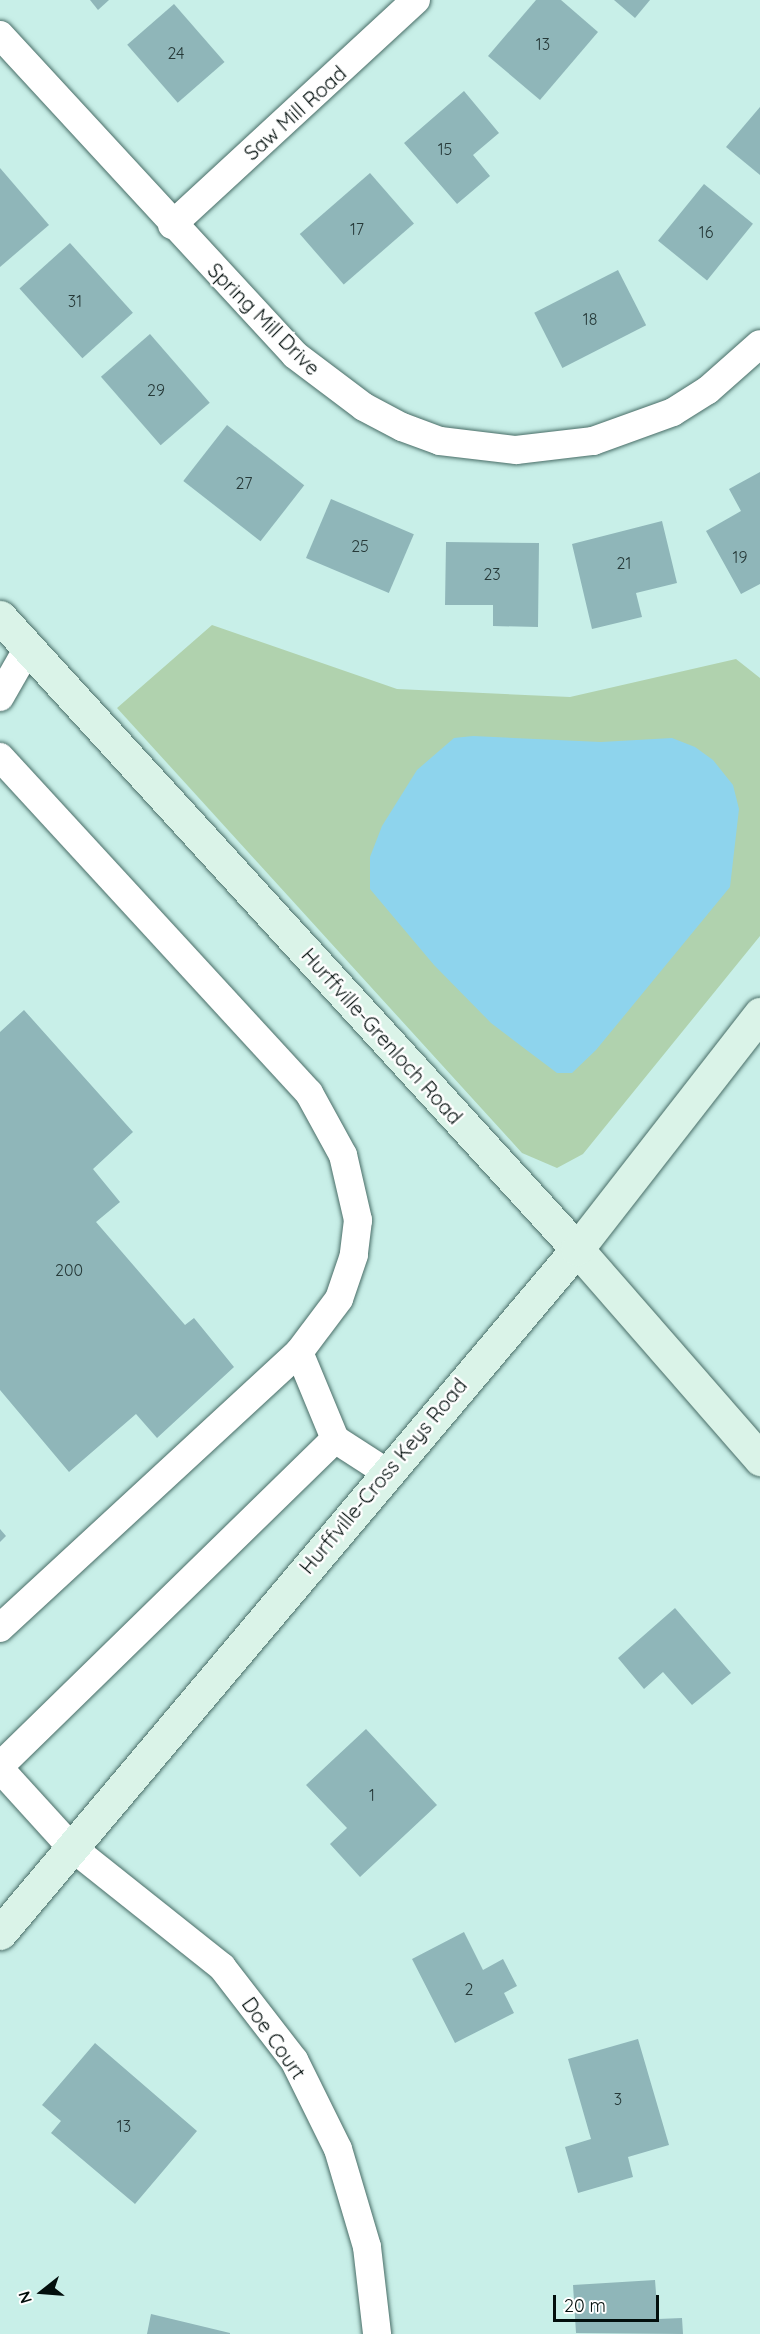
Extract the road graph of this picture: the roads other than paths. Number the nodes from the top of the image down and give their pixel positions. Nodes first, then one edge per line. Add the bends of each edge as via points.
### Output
1 (416, 0) edge
2 (0, 35) edge
3 (172, 225) junction
4 (760, 344) edge
5 (0, 617) edge
6 (28, 648) junction
7 (0, 697) edge
8 (0, 757) edge
9 (760, 1014) edge
10 (577, 1249) junction
11 (299, 1352) junction
12 (335, 1439) junction
13 (760, 1459) edge
14 (386, 1472) junction
15 (0, 1628) edge
16 (0, 1768) edge
17 (70, 1846) junction
18 (0, 1933) edge
19 (377, 2334) edge

1 - 3 street, Saw Mill Road
2 - 3 street, Spring Mill Drive
3 - 4 street, Spring Mill Drive via 295,355 364,407 440,441 516,450 593,441 673,412 708,390
5 - 6 main road, Hurffville-Grenloch Road
6 - 7 street
6 - 10 main road, Hurffville-Grenloch Road
8 - 11 street via 309,1094 344,1155 358,1220 354,1255 339,1299
9 - 10 main road, Hurffville-Cross Keys Road
10 - 13 main road, Hurffville-Grenloch Road
10 - 14 main road, Hurffville-Cross Keys Road
11 - 12 street
11 - 15 street
12 - 14 street
12 - 16 street
14 - 17 main road, Hurffville-Cross Keys Road
16 - 17 street, Doe Court
17 - 18 main road, Hurffville-Cross Keys Road
17 - 19 street, Doe Court via 222,1967 294,2060 338,2150 367,2247

